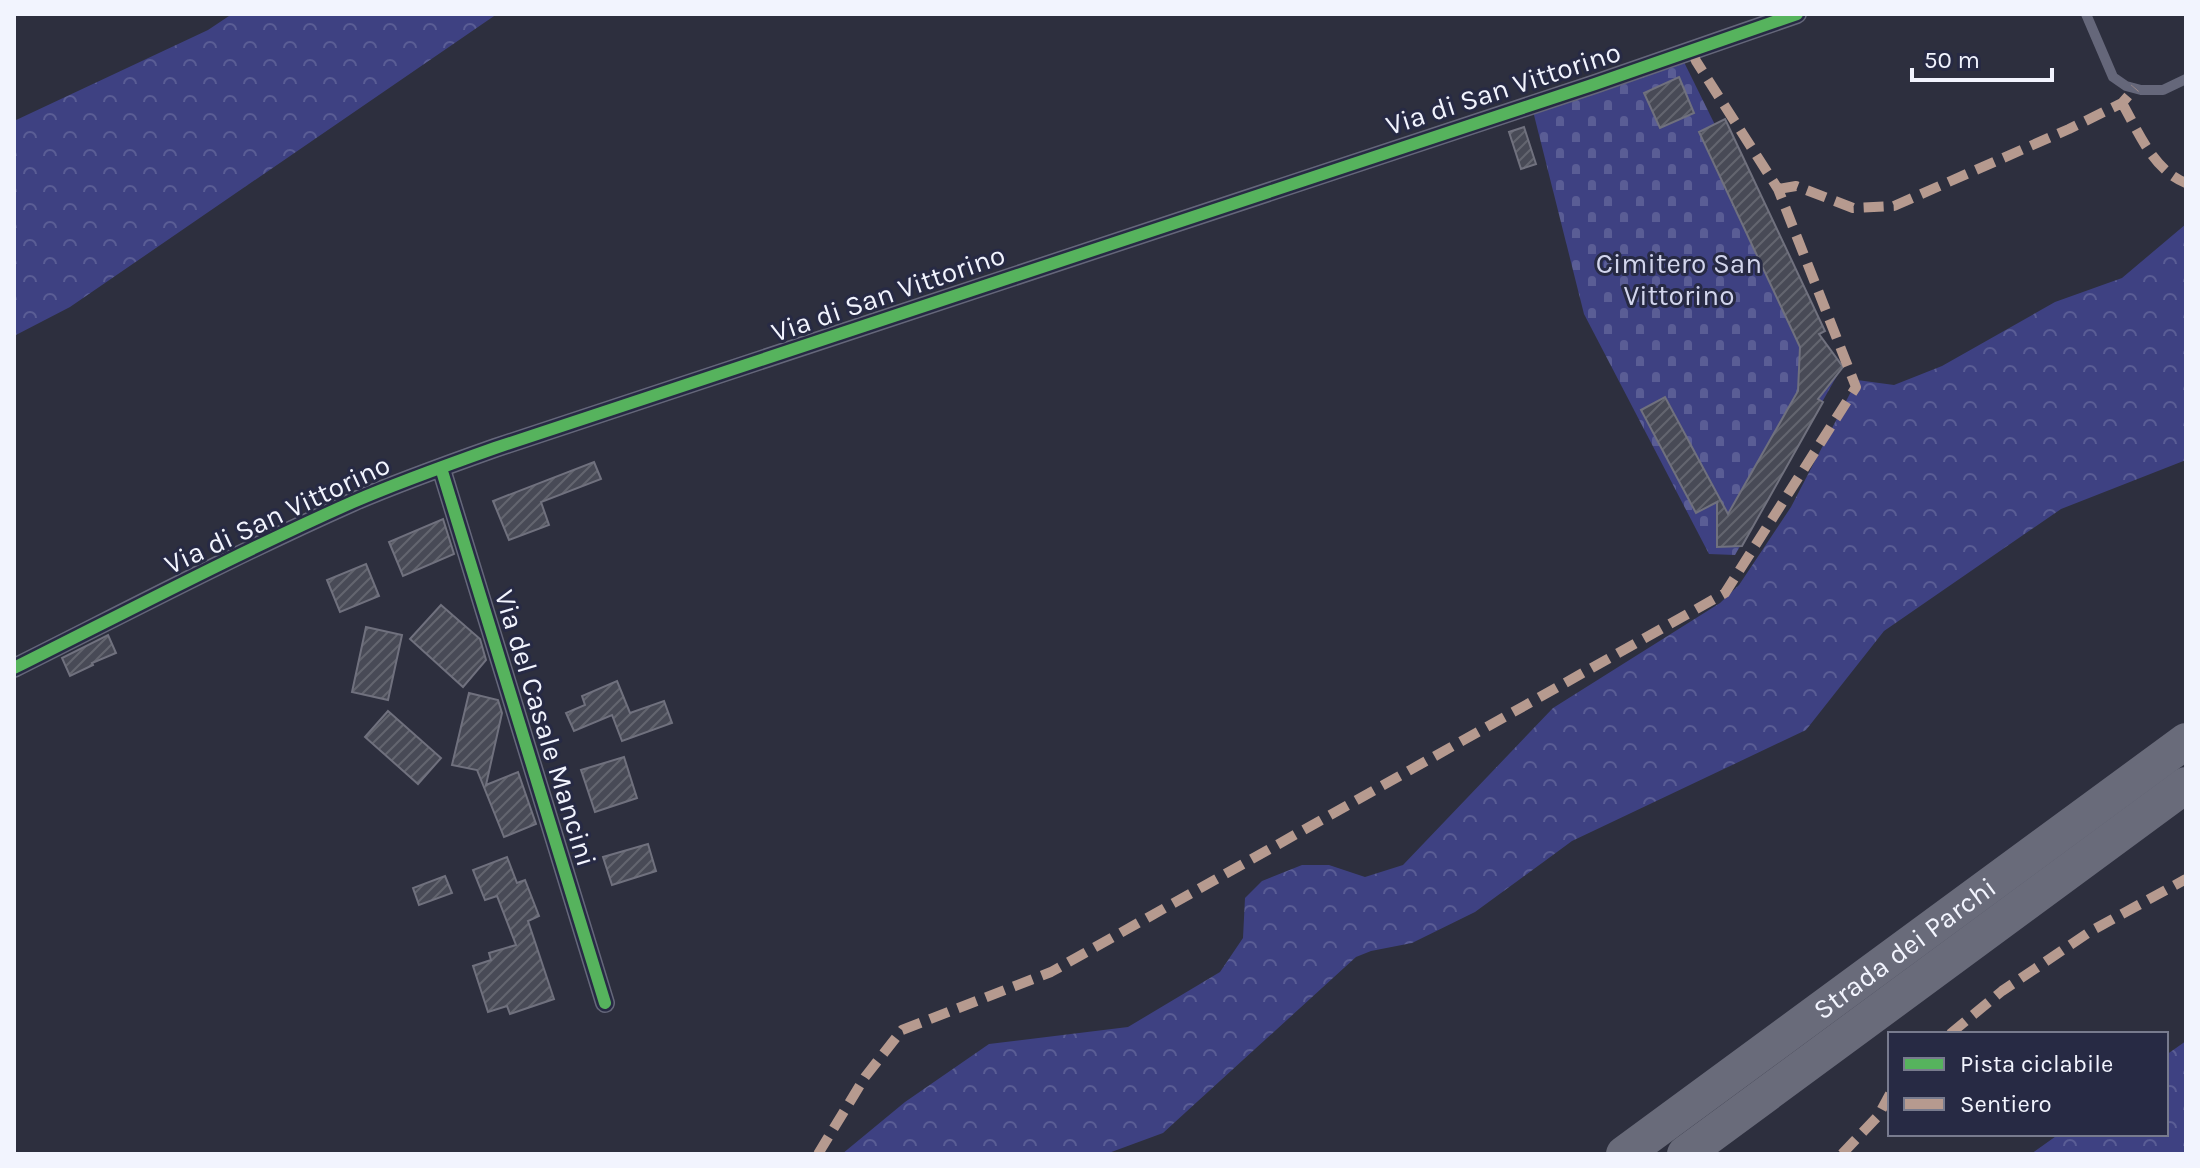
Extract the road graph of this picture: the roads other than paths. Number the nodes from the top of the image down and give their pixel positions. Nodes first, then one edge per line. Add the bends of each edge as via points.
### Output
1 (1797, 14) edge
2 (2086, 14) edge
3 (2186, 79) edge
4 (441, 468) junction
5 (14, 668) edge
6 (2186, 741) edge
7 (2186, 785) edge
8 (605, 1003) dead end
9 (1624, 1154) edge
10 (1685, 1154) edge

1 - 4 street, Via di San Vittorino
2 - 3 lane via 2113,77 2126,86 2163,90
4 - 5 street, Via di San Vittorino via 281,535
4 - 8 street, Via del Casale Mancini
6 - 9 highway, Strada dei Parchi
7 - 10 highway, Strada dei Parchi

